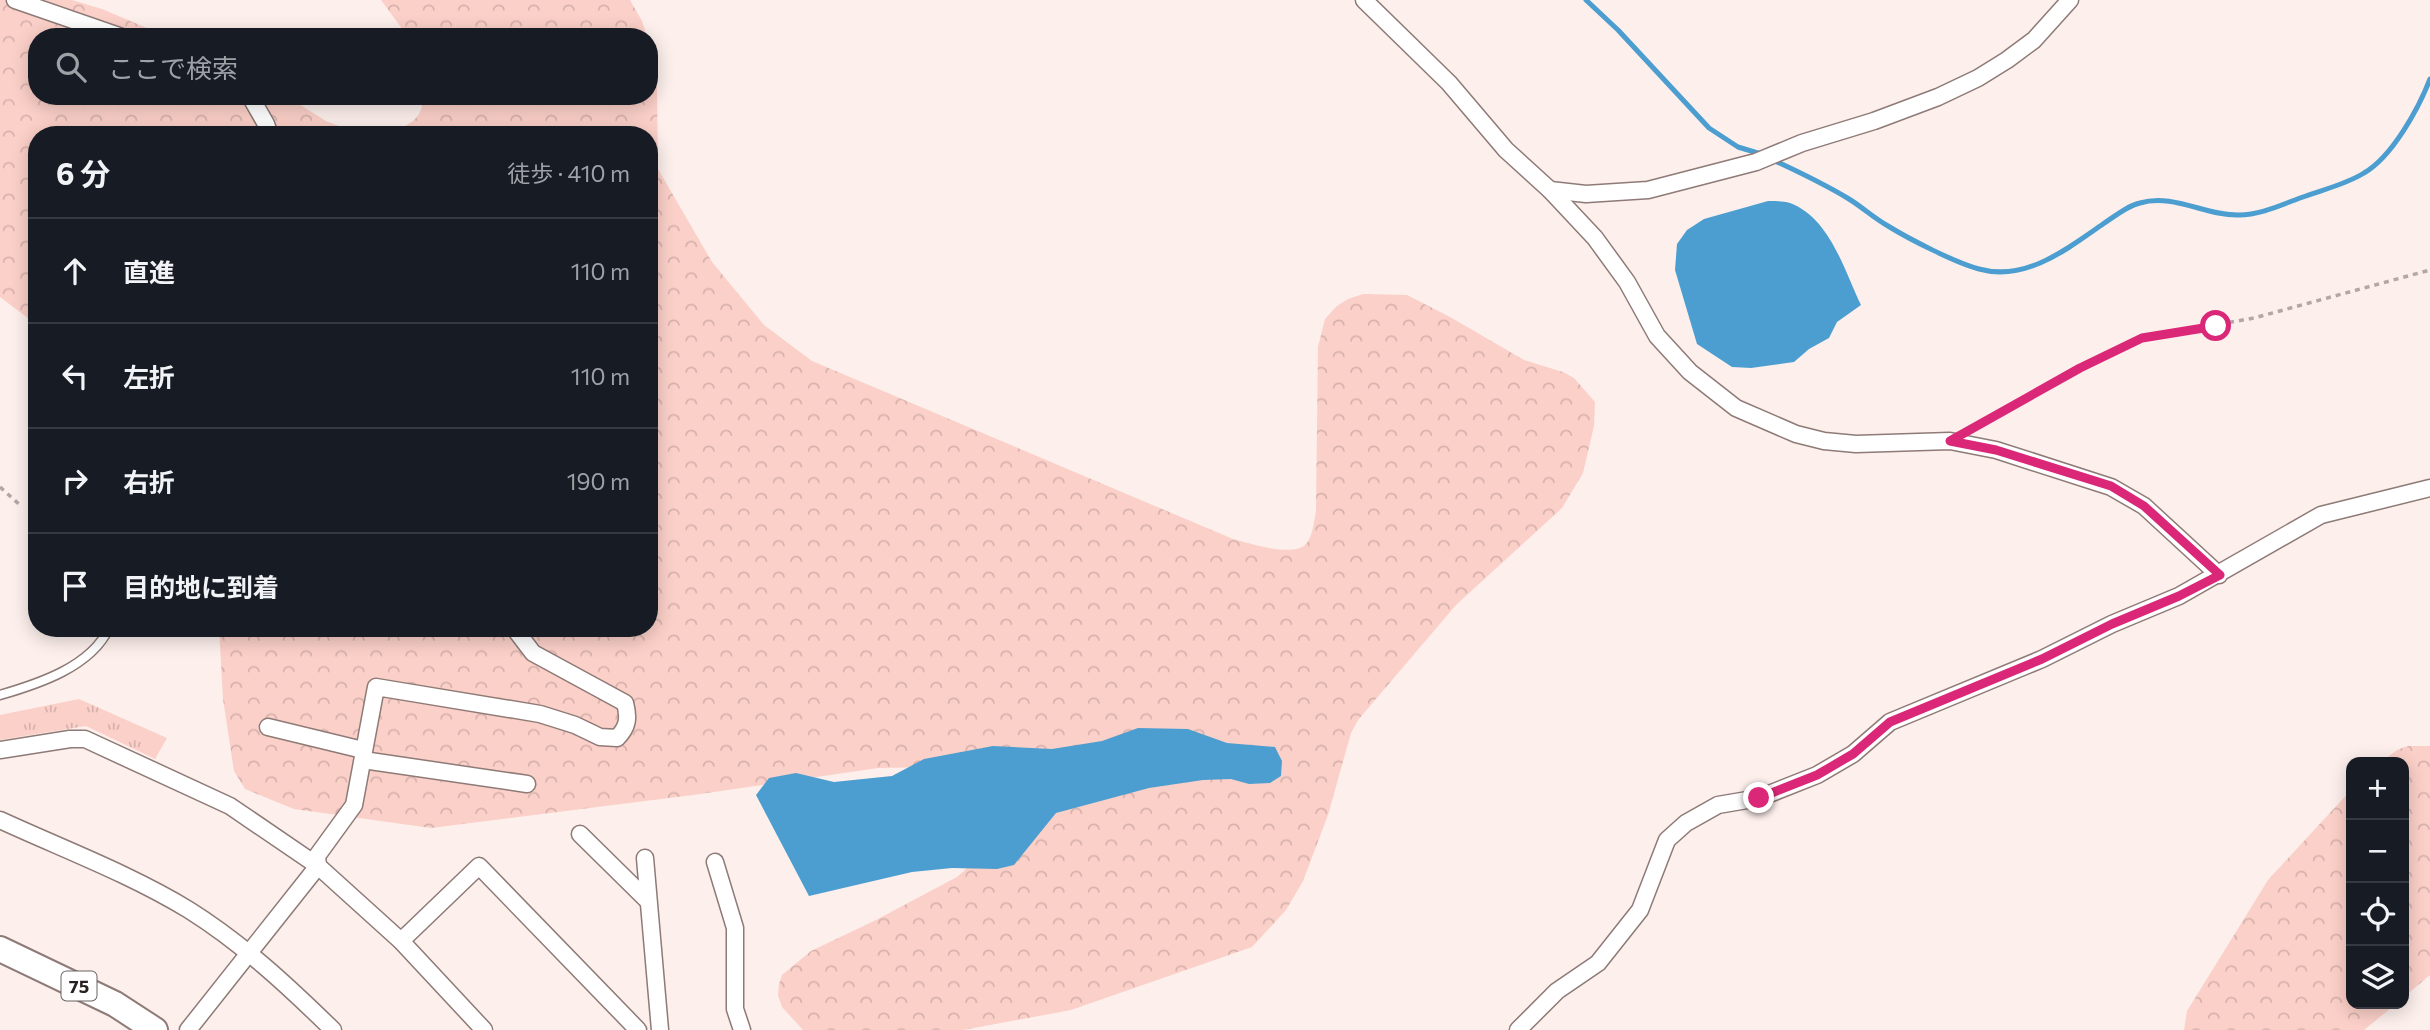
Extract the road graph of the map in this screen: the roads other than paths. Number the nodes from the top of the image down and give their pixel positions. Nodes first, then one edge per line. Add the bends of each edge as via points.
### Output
1 (15, 0) edge
2 (1364, 0) edge
3 (2070, 0) edge
4 (93, 28) edge
5 (255, 105) edge
6 (267, 126) edge
7 (1550, 190) junction
8 (2430, 488) edge
9 (2220, 575) junction
10 (102, 637) edge
11 (521, 637) edge
12 (0, 695) edge
13 (268, 727) dead end
14 (0, 750) edge
15 (363, 755) junction
16 (527, 784) dead end
17 (0, 820) edge
18 (580, 834) dead end
19 (645, 858) dead end
20 (715, 862) dead end
21 (318, 866) junction
22 (649, 901) junction
23 (401, 941) junction
24 (0, 949) edge
25 (249, 952) junction
26 (155, 1030) edge
27 (188, 1030) edge
28 (333, 1030) edge
29 (484, 1030) edge
30 (638, 1030) edge
31 (660, 1030) edge
32 (742, 1030) edge
33 (1518, 1030) edge

1 - 4 street
2 - 7 street
3 - 7 street via 2034,40 1979,78 1874,121 1756,162 1648,190 1586,194
5 - 6 street
7 - 9 street via 1595,238 1627,282 1657,336 1690,372 1736,408 1824,441 1950,441 1996,450 2111,486 2144,506
8 - 9 street via 2321,515
9 - 33 street via 2042,659 1890,722 1853,754 1817,775 1759,798 1718,805 1686,823 1667,840 1640,910 1598,963 1557,991
10 - 12 lane via 79,662
11 - 15 street via 533,653 625,704 625,731 617,738 600,737 540,714 376,687
13 - 15 street
14 - 21 street via 85,739 230,806
15 - 16 street
15 - 21 street via 354,805 317,856
17 - 25 street via 143,885 188,909
18 - 22 street
19 - 22 street
20 - 32 street via 735,928 735,1009
21 - 23 street
21 - 25 street
22 - 31 street
23 - 29 street
23 - 30 street via 479,866
24 - 26 main road, 75 via 115,1004
25 - 27 street
25 - 28 street

